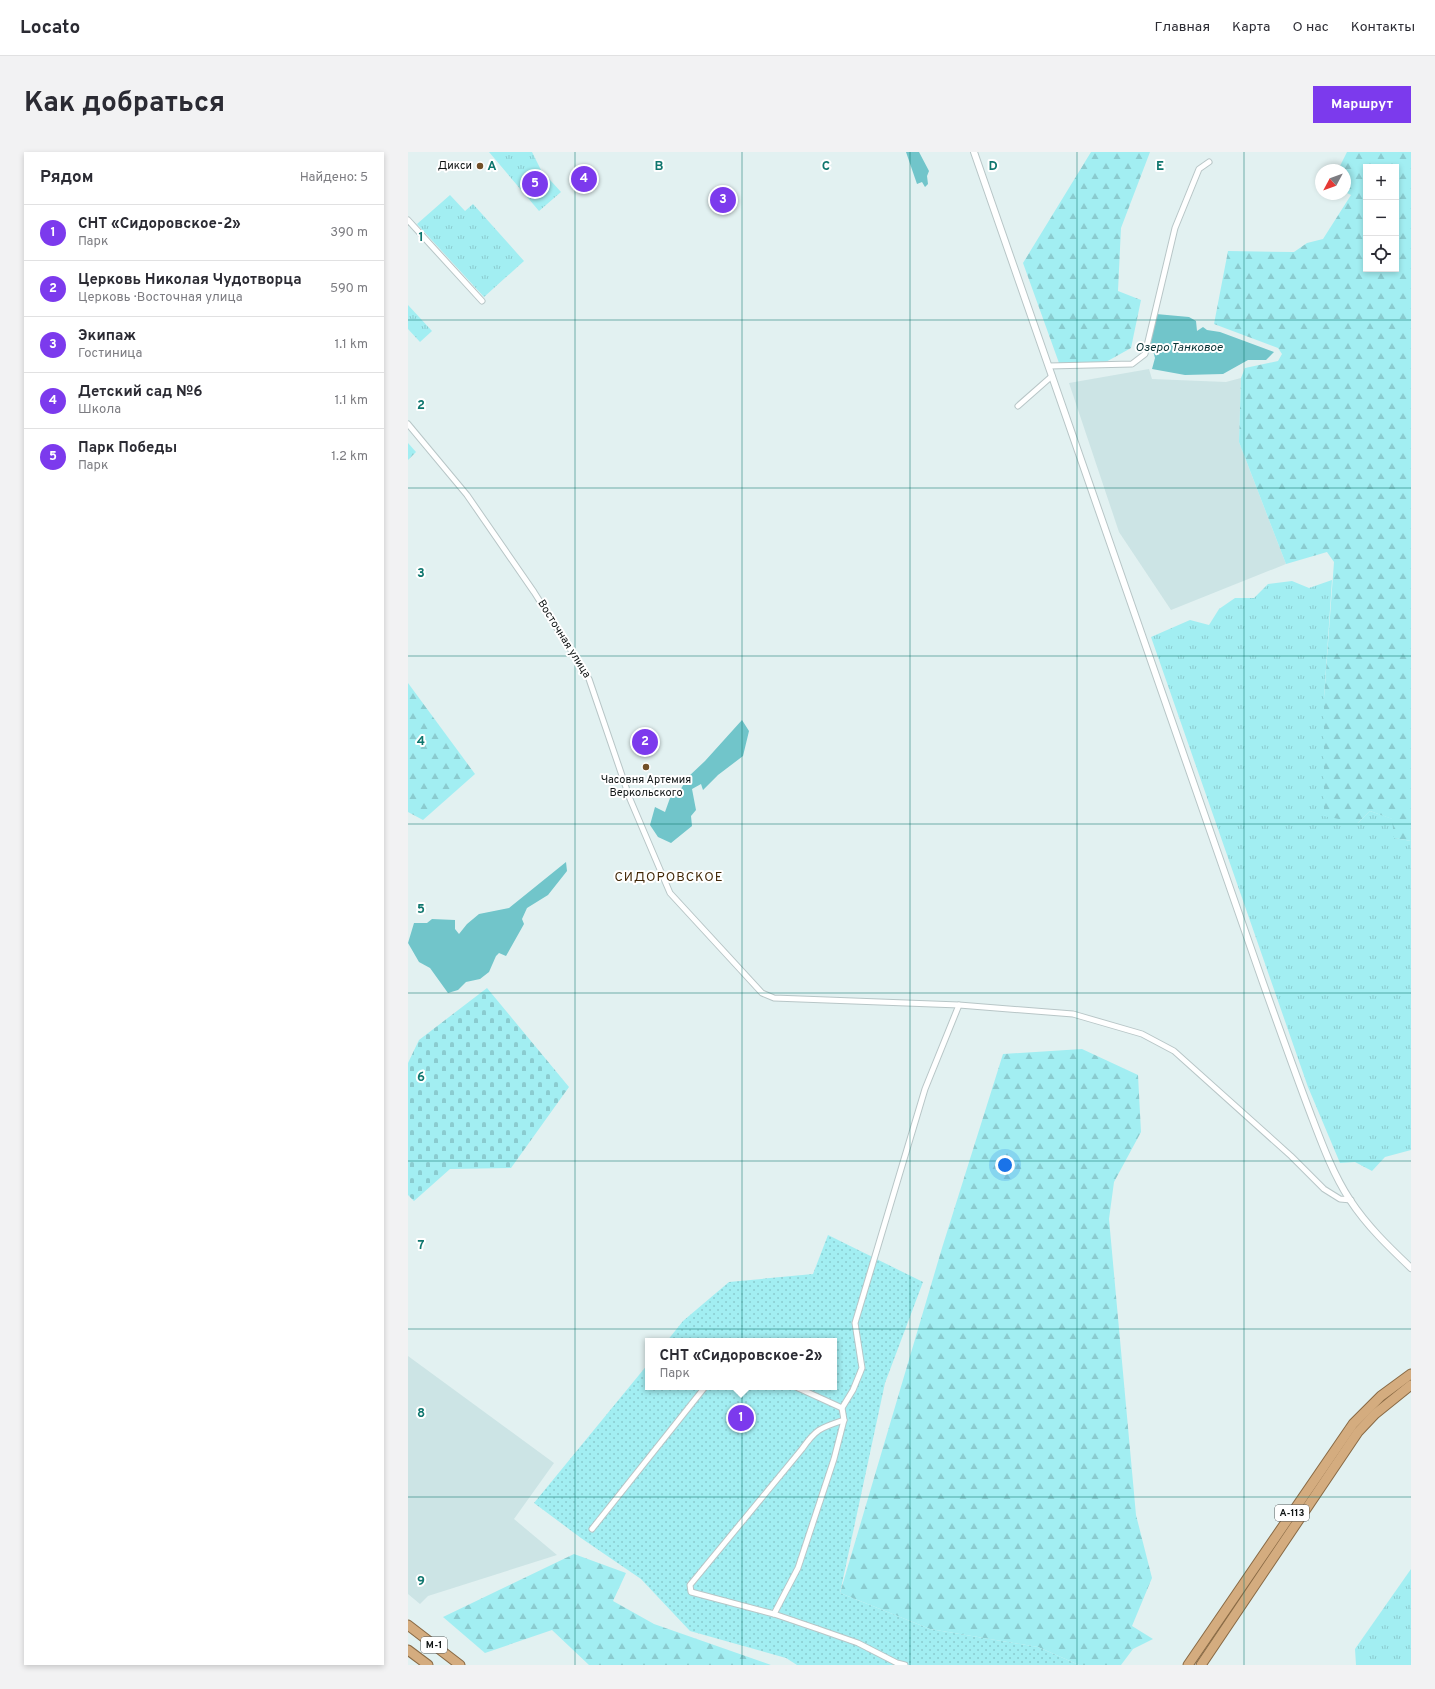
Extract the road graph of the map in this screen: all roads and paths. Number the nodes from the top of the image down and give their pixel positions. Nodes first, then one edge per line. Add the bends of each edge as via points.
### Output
1 (974, 152) edge
2 (1209, 162) dead end
3 (408, 220) edge
4 (482, 301) dead end
5 (1048, 366) junction
6 (1052, 376) junction
7 (1018, 406) dead end
8 (408, 424) edge
9 (959, 1005) junction
10 (1351, 1200) junction
11 (1411, 1268) edge
12 (1411, 1374) edge
13 (1411, 1385) edge
14 (703, 1390) edge
15 (803, 1390) edge
16 (842, 1408) junction
17 (844, 1420) junction
18 (592, 1529) dead end
19 (774, 1614) junction
20 (408, 1625) edge
21 (408, 1650) edge
22 (428, 1665) edge
23 (460, 1665) edge
24 (905, 1665) edge
25 (1188, 1665) edge
26 (1201, 1665) edge

1 - 5 street
2 - 5 street via 1199,170 1176,228 1145,354 1132,364
3 - 4 street
5 - 6 street
6 - 7 street
6 - 10 street via 1297,1079 1339,1182
8 - 9 street, Восточная улица via 467,495 534,592 589,679 630,799 670,893 762,993 774,998
9 - 10 street, Восточная улица via 1073,1014 1142,1034 1174,1051 1324,1189 1340,1199
9 - 16 street via 925,1089 855,1323 862,1368
10 - 11 street via 1372,1229
12 - 25 highway, А-113 via 1381,1396 1353,1424
13 - 26 highway, А-113 via 1375,1414 1358,1432
14 - 18 street
15 - 16 street
16 - 17 street
17 - 19 street via 834,1459 798,1568
17 - 19 street via 820,1427 811,1436 690,1585 691,1592
19 - 24 street via 858,1643
20 - 23 highway, М-1
21 - 22 highway, М-1

